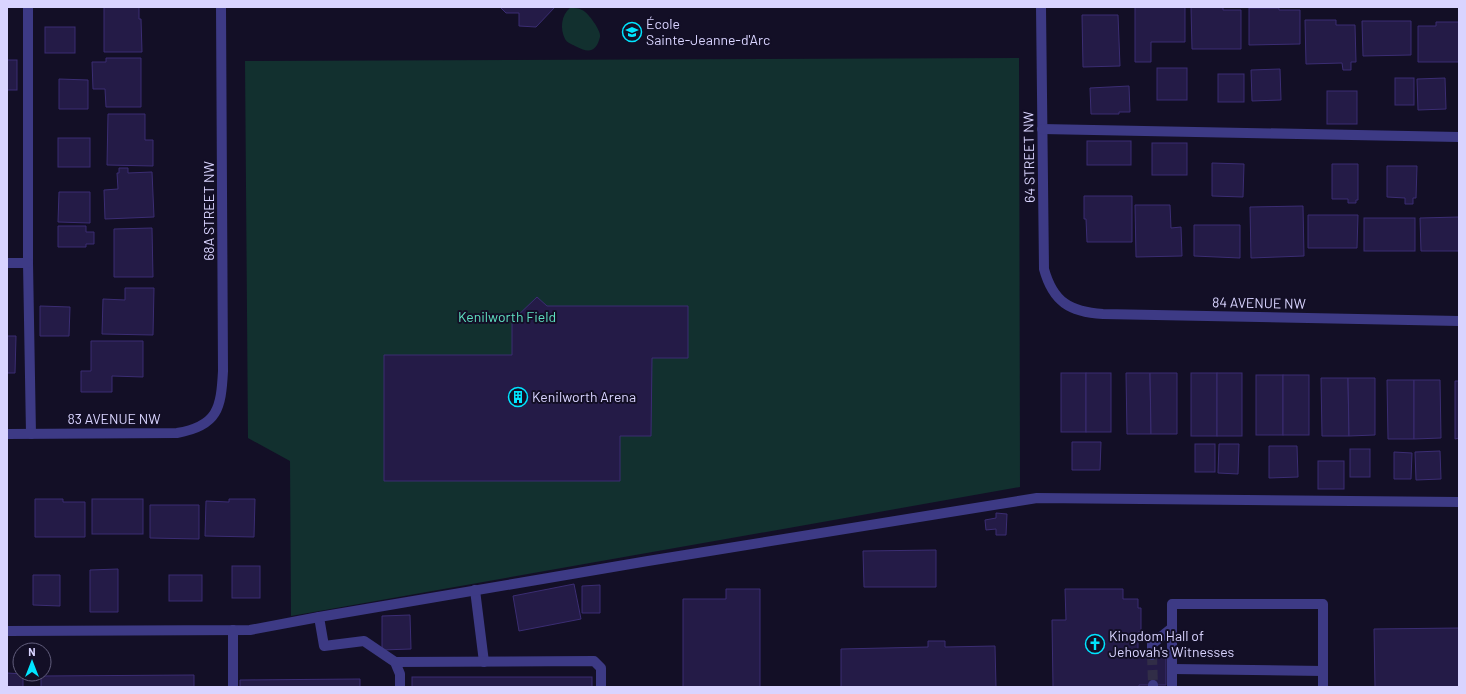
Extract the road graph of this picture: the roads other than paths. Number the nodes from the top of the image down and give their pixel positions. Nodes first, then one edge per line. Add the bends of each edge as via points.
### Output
1 (28, 7) edge
2 (221, 7) edge
3 (1041, 7) edge
4 (1042, 129) junction
5 (1459, 137) edge
6 (7, 263) edge
7 (28, 263) junction
8 (1062, 301) joint
9 (1459, 321) edge
10 (214, 414) joint
11 (7, 434) edge
12 (30, 434) junction
13 (1459, 502) edge
14 (475, 590) junction
15 (319, 617) junction
16 (1172, 628) junction
17 (233, 630) junction
18 (7, 631) edge
19 (1152, 655) tunnel mouth
20 (394, 662) junction
21 (484, 662) junction
22 (1172, 669) junction
23 (1323, 671) junction
24 (233, 687) edge
25 (400, 687) edge
26 (601, 687) edge
27 (1172, 687) edge
28 (1323, 687) edge

1 - 7 street
2 - 10 street, 68A STREET NW via 224,371 222,396
3 - 4 street, 64 STREET NW
4 - 5 street
4 - 8 street, 64 STREET NW via 1044,269 1050,287
6 - 7 street
7 - 12 street
8 - 9 street, 84 AVENUE NW via 1087,313
10 - 12 street, 83 AVENUE NW via 200,427 177,433
11 - 12 street, 83 AVENUE NW
13 - 14 street via 1037,498
14 - 15 street
14 - 21 street
15 - 17 street via 250,630
15 - 20 street via 324,646 364,641
16 - 19 street via 1152,644
16 - 22 street
16 - 23 street via 1172,604 1323,604
17 - 18 street
17 - 24 street
20 - 21 street
20 - 25 street via 400,674
21 - 26 street via 594,661 601,668
22 - 23 street
22 - 27 street
23 - 28 street

